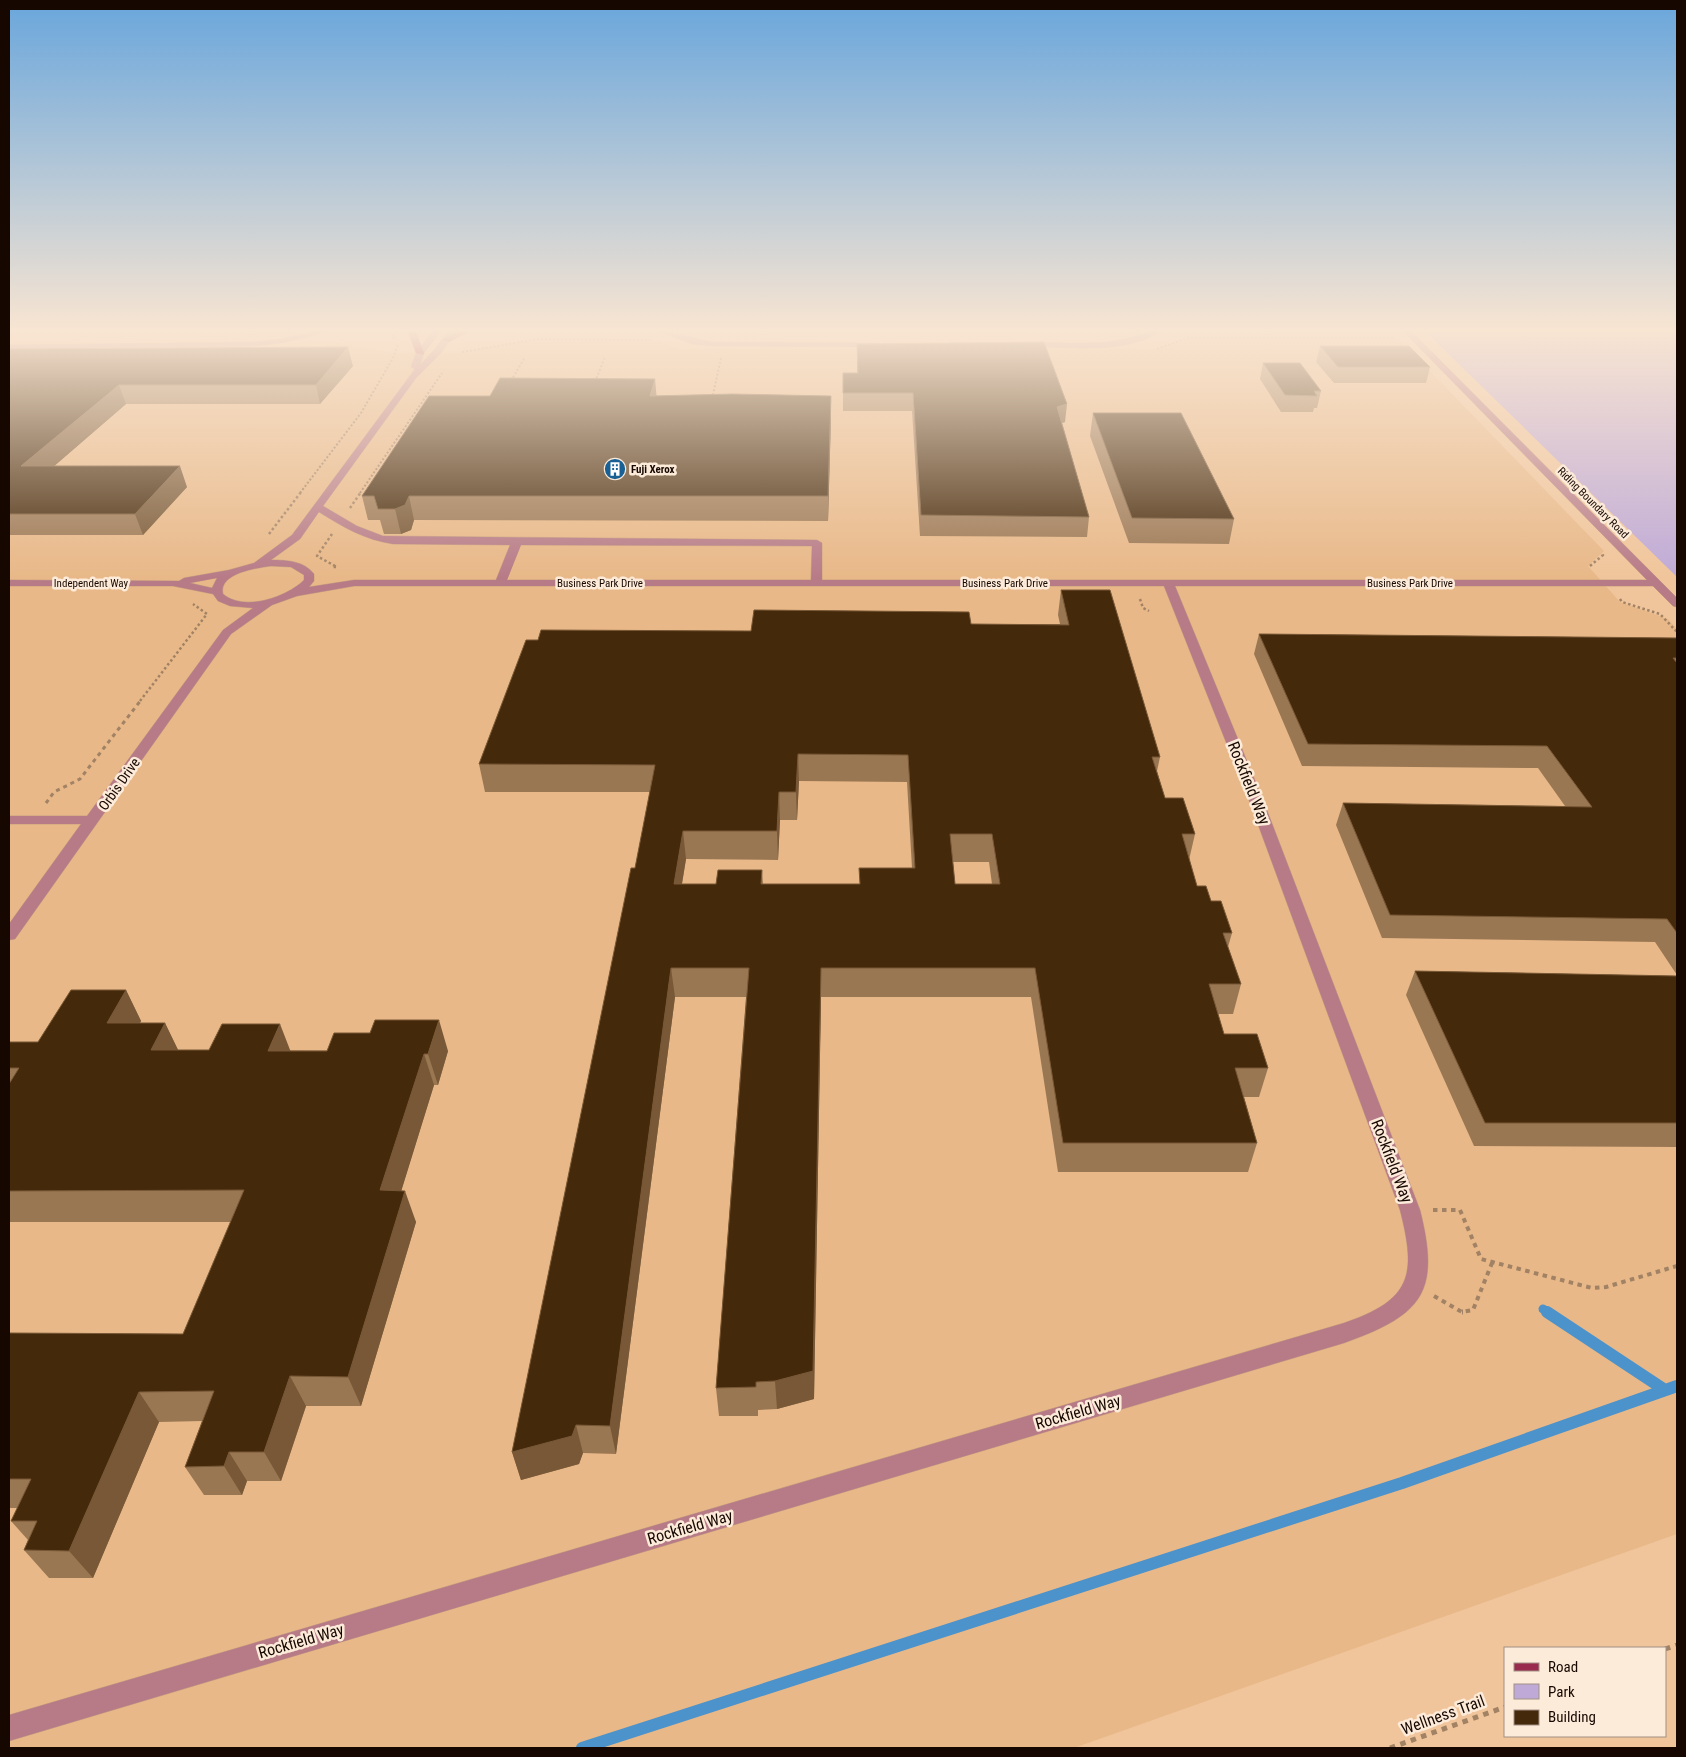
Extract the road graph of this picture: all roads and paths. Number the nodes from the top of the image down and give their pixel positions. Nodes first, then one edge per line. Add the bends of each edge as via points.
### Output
1 (385, 414) edge
2 (414, 414) edge
3 (1489, 414) edge
4 (318, 507) junction
5 (341, 522) junction
6 (296, 537) junction
7 (517, 541) junction
8 (1597, 549) dead end
9 (257, 565) junction
10 (295, 565) junction
11 (343, 568) dead end
12 (1582, 568) dead end
13 (233, 573) junction
14 (309, 574) junction
15 (9, 583) edge
16 (173, 583) junction
17 (354, 583) junction
18 (500, 583) junction
19 (816, 583) junction
20 (1168, 583) junction
21 (1606, 583) junction
22 (1656, 583) junction
23 (217, 592) junction
24 (295, 593) junction
25 (230, 602) junction
26 (269, 602) junction
27 (1677, 604) edge
28 (227, 632) junction
29 (1677, 632) edge
30 (9, 820) edge
31 (93, 820) junction
32 (9, 935) edge
33 (1410, 1210) junction
34 (1492, 1263) junction
35 (1677, 1266) edge
36 (1416, 1285) junction
37 (1504, 1707) edge
38 (9, 1728) edge
39 (1390, 1748) edge

1 - 4 street
2 - 5 path
3 - 22 street, Riding Boundary Road
4 - 5 street
4 - 6 street
5 - 7 street via 372,538 392,541
5 - 11 path via 317,556 335,566 333,568
6 - 9 street
6 - 10 street
7 - 18 street
7 - 19 street via 817,543
8 - 12 path via 1603,555 1589,565 1592,568
9 - 10 street
9 - 13 street, Independent Way
10 - 14 street
13 - 16 street, Independent Way
13 - 23 street via 218,585
14 - 17 street, Business Park Drive
14 - 24 street via 304,587
15 - 16 street, Independent Way
16 - 23 street, Independent Way
17 - 18 street, Business Park Drive
17 - 24 street, Business Park Drive
18 - 19 street, Business Park Drive
19 - 20 street, Business Park Drive
20 - 21 street, Business Park Drive
20 - 33 street, Rockfield Way via 1256,800
21 - 22 street, Business Park Drive
21 - 29 path via 1622,602 1660,614
22 - 27 street, Riding Boundary Road
23 - 25 street via 223,600
24 - 26 street, Business Park Drive
25 - 26 street
25 - 28 street, Orbis Drive
26 - 28 street, Orbis Drive
28 - 31 street, Orbis Drive
30 - 31 street
31 - 32 street, Orbis Drive
33 - 34 path via 1460,1210 1481,1259
33 - 36 street, Rockfield Way via 1418,1236
34 - 35 path via 1599,1288
34 - 36 path via 1473,1310 1462,1312
36 - 38 street, Rockfield Way via 1394,1311 1372,1325
37 - 39 path, Wellness Trail

